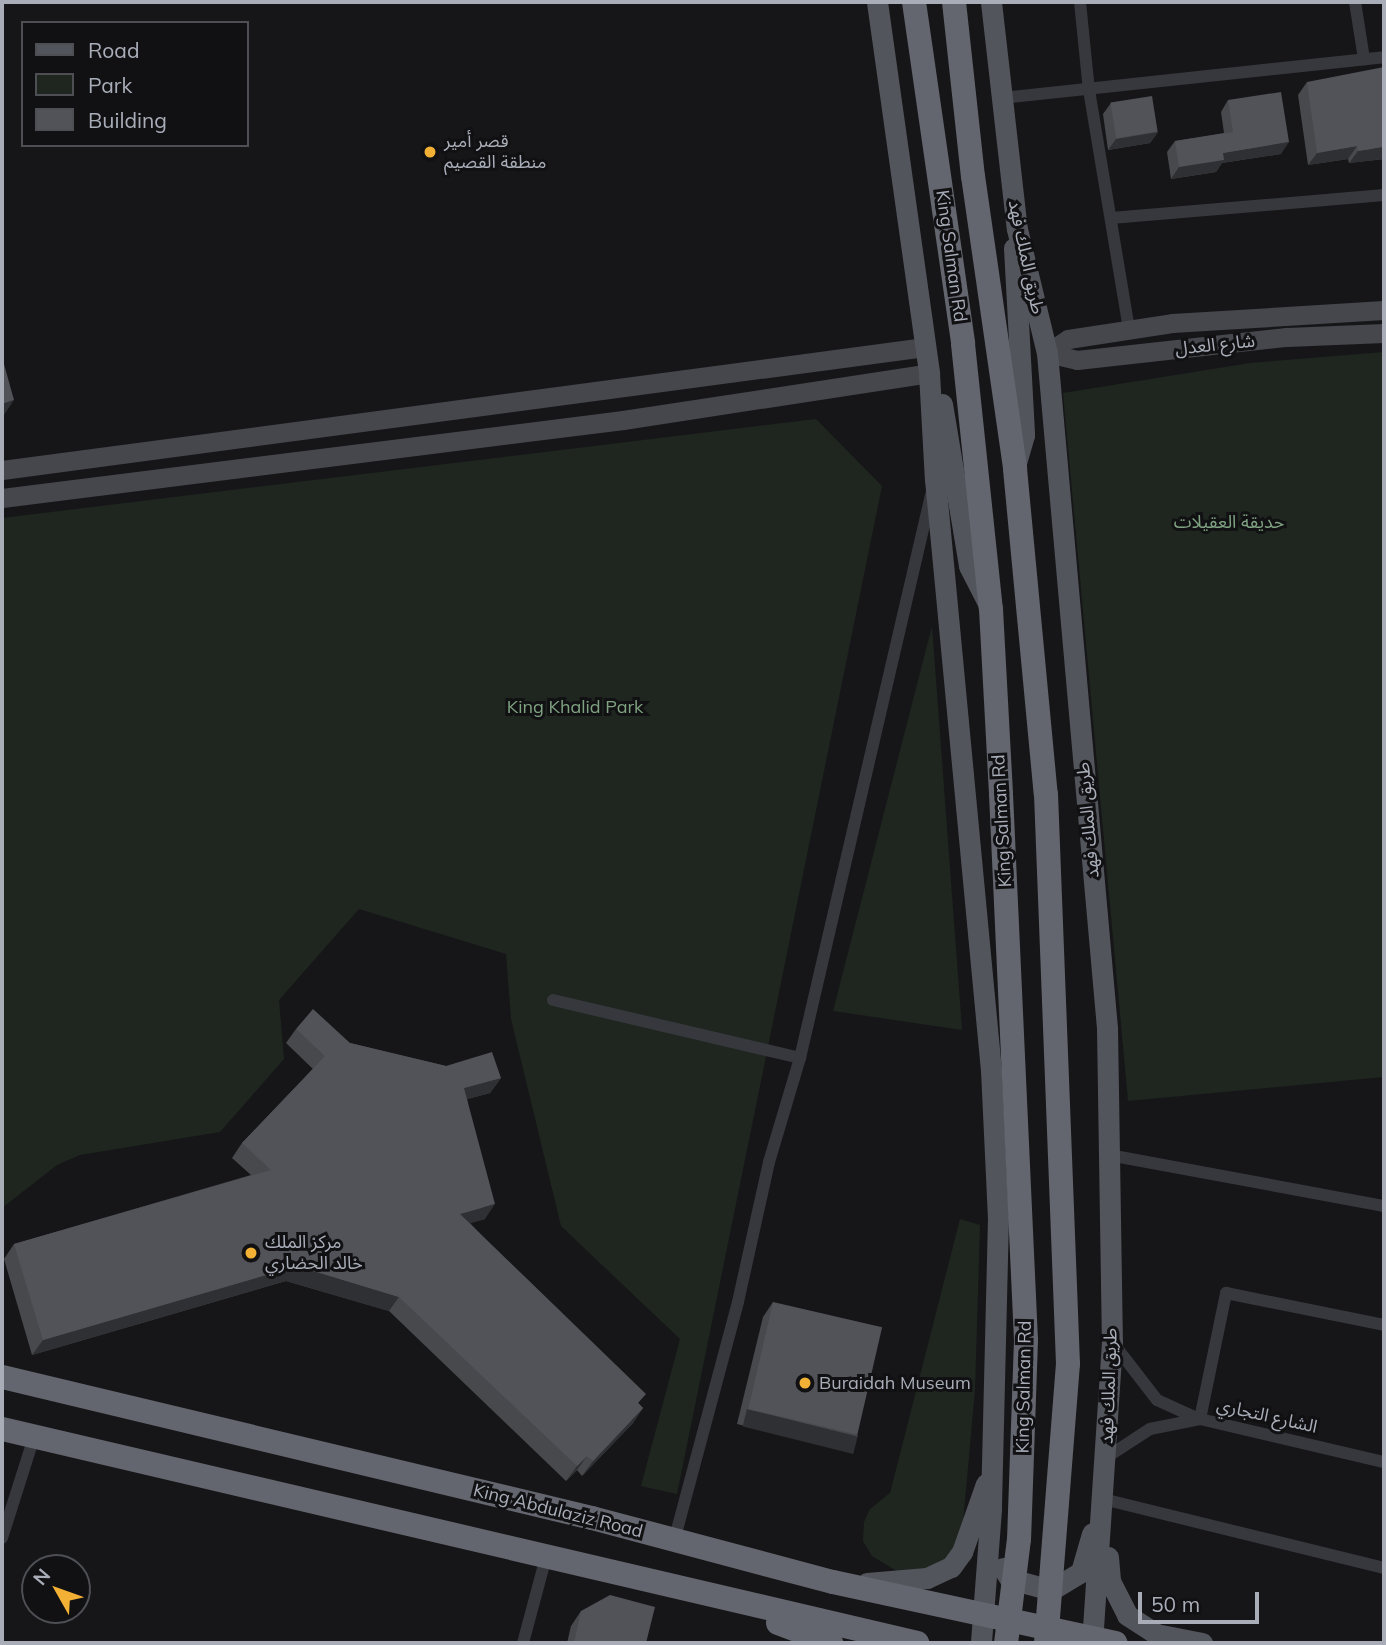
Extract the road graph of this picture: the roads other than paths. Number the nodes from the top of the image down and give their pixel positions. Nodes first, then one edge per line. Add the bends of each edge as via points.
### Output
1 (877, 2) edge
2 (914, 2) edge
3 (954, 2) edge
4 (991, 2) edge
5 (1080, 2) edge
6 (1355, 2) edge
7 (1384, 57) edge
8 (1364, 59) junction
9 (1089, 90) junction
10 (1002, 98) junction
11 (1384, 195) edge
12 (1111, 218) junction
13 (1017, 229) junction
14 (1384, 310) edge
15 (1129, 330) junction
16 (1384, 333) edge
17 (925, 347) junction
18 (1047, 353) junction
19 (929, 373) junction
20 (1015, 469) junction
21 (2, 470) edge
22 (935, 479) junction
23 (2, 498) edge
24 (991, 609) junction
25 (553, 1000) dead end
26 (800, 1058) junction
27 (1109, 1155) junction
28 (1384, 1206) edge
29 (1384, 1325) edge
30 (1112, 1342) junction
31 (2, 1377) edge
32 (1200, 1419) junction
33 (2, 1429) edge
34 (34, 1437) junction
35 (1107, 1457) junction
36 (1384, 1462) edge
37 (992, 1465) junction
38 (1103, 1499) junction
39 (991, 1509) junction
40 (2, 1538) edge
41 (674, 1541) junction
42 (546, 1557) junction
43 (1384, 1568) edge
44 (841, 1583) junction
45 (703, 1593) junction
46 (984, 1617) junction
47 (1100, 1642) edge
48 (523, 1643) edge
49 (831, 1643) edge
50 (917, 1643) edge
51 (981, 1643) edge
52 (1006, 1643) edge
53 (1046, 1643) edge
54 (1202, 1643) edge

1 - 17 main road
2 - 24 highway, King Salman Rd via 963,344
3 - 20 highway, King Salman Rd
4 - 10 main road, طريق الملك فهد
5 - 9 street
6 - 8 street
7 - 8 street
8 - 9 street
9 - 10 street
9 - 12 street
10 - 13 main road, طريق الملك فهد
11 - 12 street
12 - 15 street
13 - 18 main road, طريق الملك فهد
13 - 20 main road via 1012,264 1024,435
14 - 15 street via 1307,312
15 - 18 street via 1068,339
16 - 18 street, شارع العدل via 1287,337 1077,360
17 - 19 main road
17 - 21 street
18 - 27 main road, طريق الملك فهد via 1108,1028
19 - 22 main road
19 - 23 street via 609,422
19 - 24 main road via 944,409 969,566
20 - 53 highway, King Salman Rd, bridge via 1046,794 1068,1364
22 - 26 street
22 - 37 main road via 991,1070 998,1218
24 - 52 highway, King Salman Rd, bridge via 1026,1340 1019,1539
25 - 26 street
26 - 41 street via 769,1162 738,1302
27 - 28 street
27 - 30 main road, طريق الملك فهد
29 - 32 street via 1226,1293
30 - 32 street via 1157,1400
30 - 35 main road, طريق الملك فهد
31 - 41 highway, King Abdulaziz Road
32 - 35 street, الشارع التجاري via 1150,1430
32 - 36 street, الشارع التجاري
33 - 34 highway
34 - 40 street
34 - 42 highway
35 - 38 main road, طريق الملك فهد
37 - 39 main road
37 - 44 main road via 962,1552 951,1567 927,1578
38 - 39 main road via 1080,1572 1051,1590 1010,1578 995,1556
38 - 43 street
38 - 47 main road, طريق الملك فهد
38 - 54 main road via 1110,1581 1127,1615 1156,1634
39 - 46 main road
41 - 44 highway, King Abdulaziz Road
42 - 45 highway
42 - 48 street
44 - 46 highway, King Abdulaziz Road
45 - 49 highway
45 - 50 highway
46 - 47 highway, King Abdulaziz Road
46 - 51 main road

